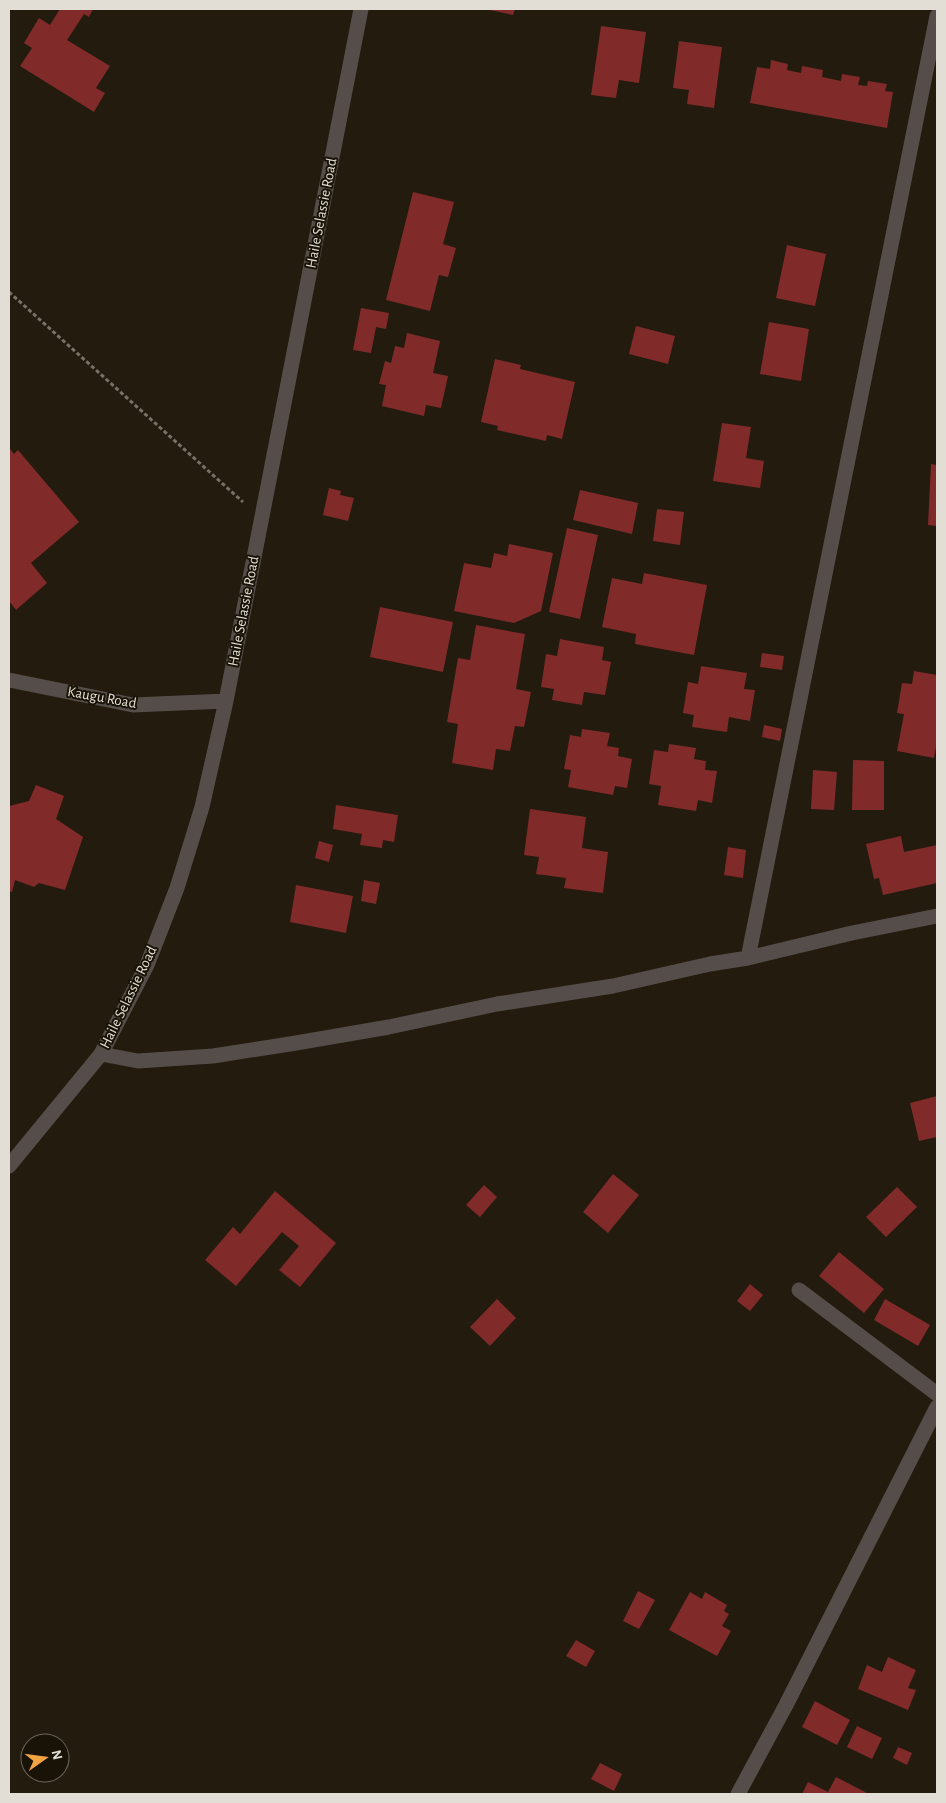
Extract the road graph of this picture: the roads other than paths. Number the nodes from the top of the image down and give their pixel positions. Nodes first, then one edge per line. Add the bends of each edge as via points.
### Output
1 (361, 9) edge
2 (937, 16) edge
3 (9, 680) edge
4 (226, 701) junction
5 (937, 916) edge
6 (748, 958) junction
7 (101, 1054) junction
8 (9, 1166) edge
9 (799, 1290) dead end
10 (937, 1394) edge
11 (937, 1407) edge
12 (738, 1794) edge

1 - 4 street, Haile Selassie Road
2 - 6 street
3 - 4 street, Kaugu Road via 133,705
4 - 7 street, Haile Selassie Road via 202,807 176,888 147,965
5 - 6 street
6 - 7 street via 613,986 214,1056 138,1061
7 - 8 street, Haile Selassie Road
9 - 10 street
11 - 12 street via 783,1712

